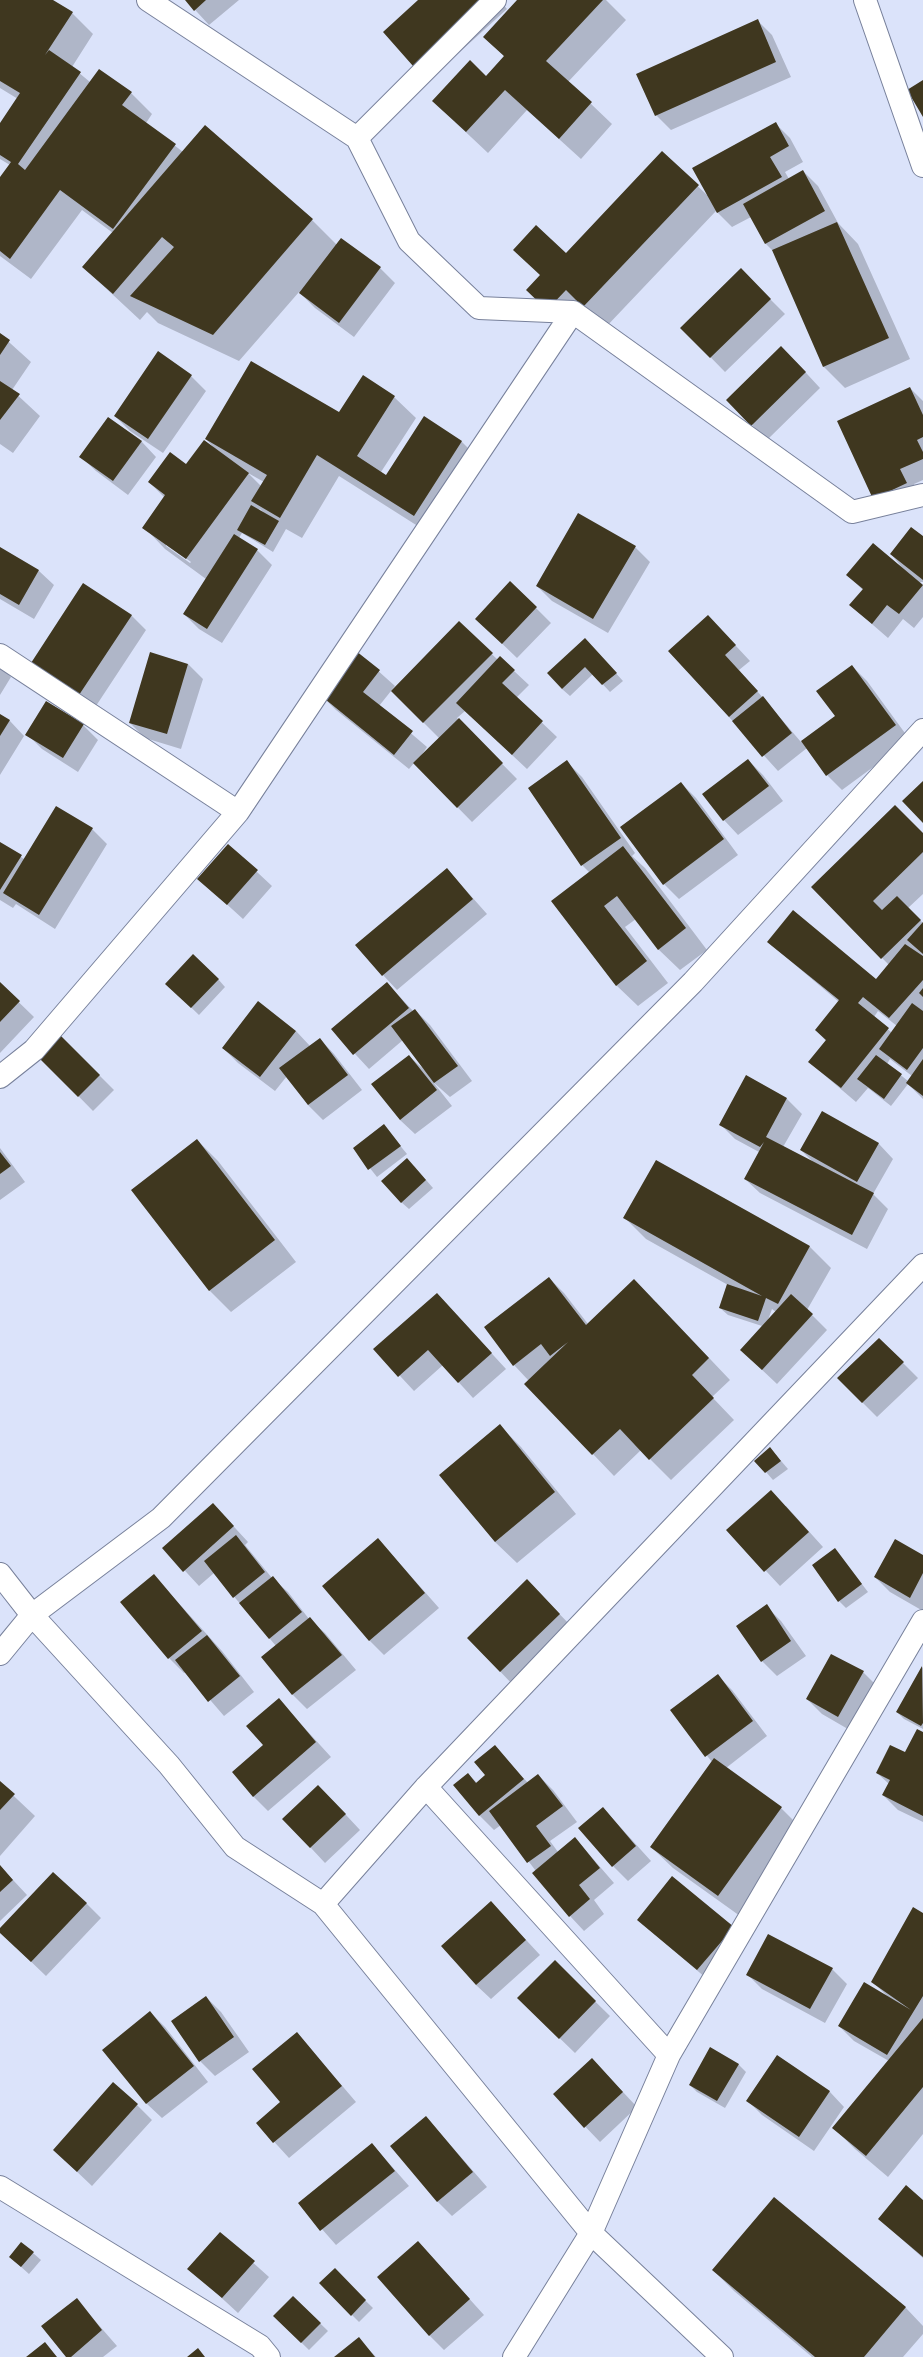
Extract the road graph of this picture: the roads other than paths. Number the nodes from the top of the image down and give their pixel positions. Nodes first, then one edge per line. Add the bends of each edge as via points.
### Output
1 (148, 0) edge
2 (495, 0) edge
3 (865, 0) edge
4 (357, 138) junction
5 (923, 166) edge
6 (573, 312) junction
7 (923, 495) edge
8 (0, 655) edge
9 (923, 730) edge
10 (238, 812) junction
11 (0, 1077) edge
12 (923, 1265) edge
13 (0, 1574) edge
14 (32, 1615) junction
15 (923, 1621) edge
16 (0, 1654) edge
17 (426, 1787) junction
18 (323, 1904) junction
19 (668, 2055) junction
20 (0, 2187) edge
21 (591, 2233) junction
22 (269, 2357) edge
23 (514, 2357) edge
24 (722, 2357) edge

1 - 4 street
2 - 4 street
3 - 5 street
4 - 6 street via 409,241 479,308
6 - 7 street via 852,512
6 - 10 street
8 - 10 street
9 - 14 street via 693,982 161,1518
10 - 11 street via 34,1050
12 - 17 street
13 - 14 street
14 - 16 street
14 - 18 street via 169,1766 235,1847
15 - 19 street
17 - 18 street
17 - 19 street
18 - 21 street
19 - 21 street
20 - 22 street via 260,2346
21 - 23 street
21 - 24 street

